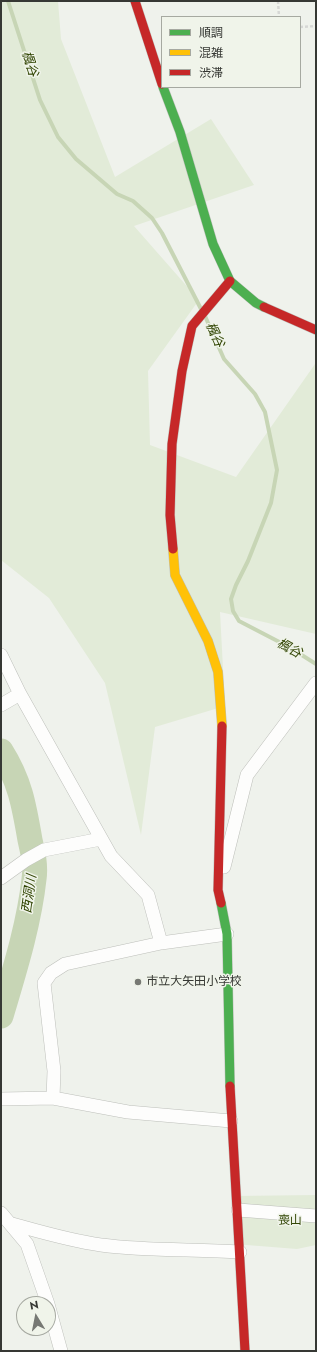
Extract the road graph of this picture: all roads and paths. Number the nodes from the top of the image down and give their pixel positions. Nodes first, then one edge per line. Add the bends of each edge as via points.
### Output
1 (135, 1) edge
2 (278, 1) edge
3 (279, 16) edge
4 (316, 26) edge
5 (301, 27) edge
6 (161, 81) edge
7 (163, 88) edge
8 (230, 281) junction
9 (316, 330) edge
10 (1, 655) edge
11 (316, 683) edge
12 (20, 694) junction
13 (1, 705) edge
14 (101, 839) junction
15 (1, 878) edge
16 (218, 890) junction
17 (227, 934) junction
18 (160, 943) junction
19 (54, 1098) junction
20 (1, 1099) edge
21 (231, 1121) junction
22 (238, 1210) junction
23 (1, 1213) edge
24 (316, 1216) edge
25 (12, 1224) junction
26 (240, 1252) junction
27 (45, 1296) edge
28 (56, 1333) edge
29 (61, 1351) edge
30 (245, 1351) edge

1 - 6 street
2 - 3 path
4 - 5 path
7 - 8 street via 180,132 213,244
8 - 9 street via 256,302
8 - 16 street via 192,326 182,372 172,444 170,515 175,575 208,642 218,672 222,732
10 - 12 street
11 - 16 street via 247,775
12 - 13 street
12 - 14 street
14 - 15 street via 44,850
14 - 18 street via 111,856 148,895
16 - 17 street
17 - 18 street
17 - 21 street
18 - 19 street via 65,964 51,973 44,983 54,1071
19 - 20 street
19 - 21 street via 128,1112
21 - 22 street
22 - 24 street
22 - 26 street
23 - 25 street
25 - 26 street via 61,1238 102,1245
25 - 27 street via 27,1244
26 - 30 street
28 - 29 street

